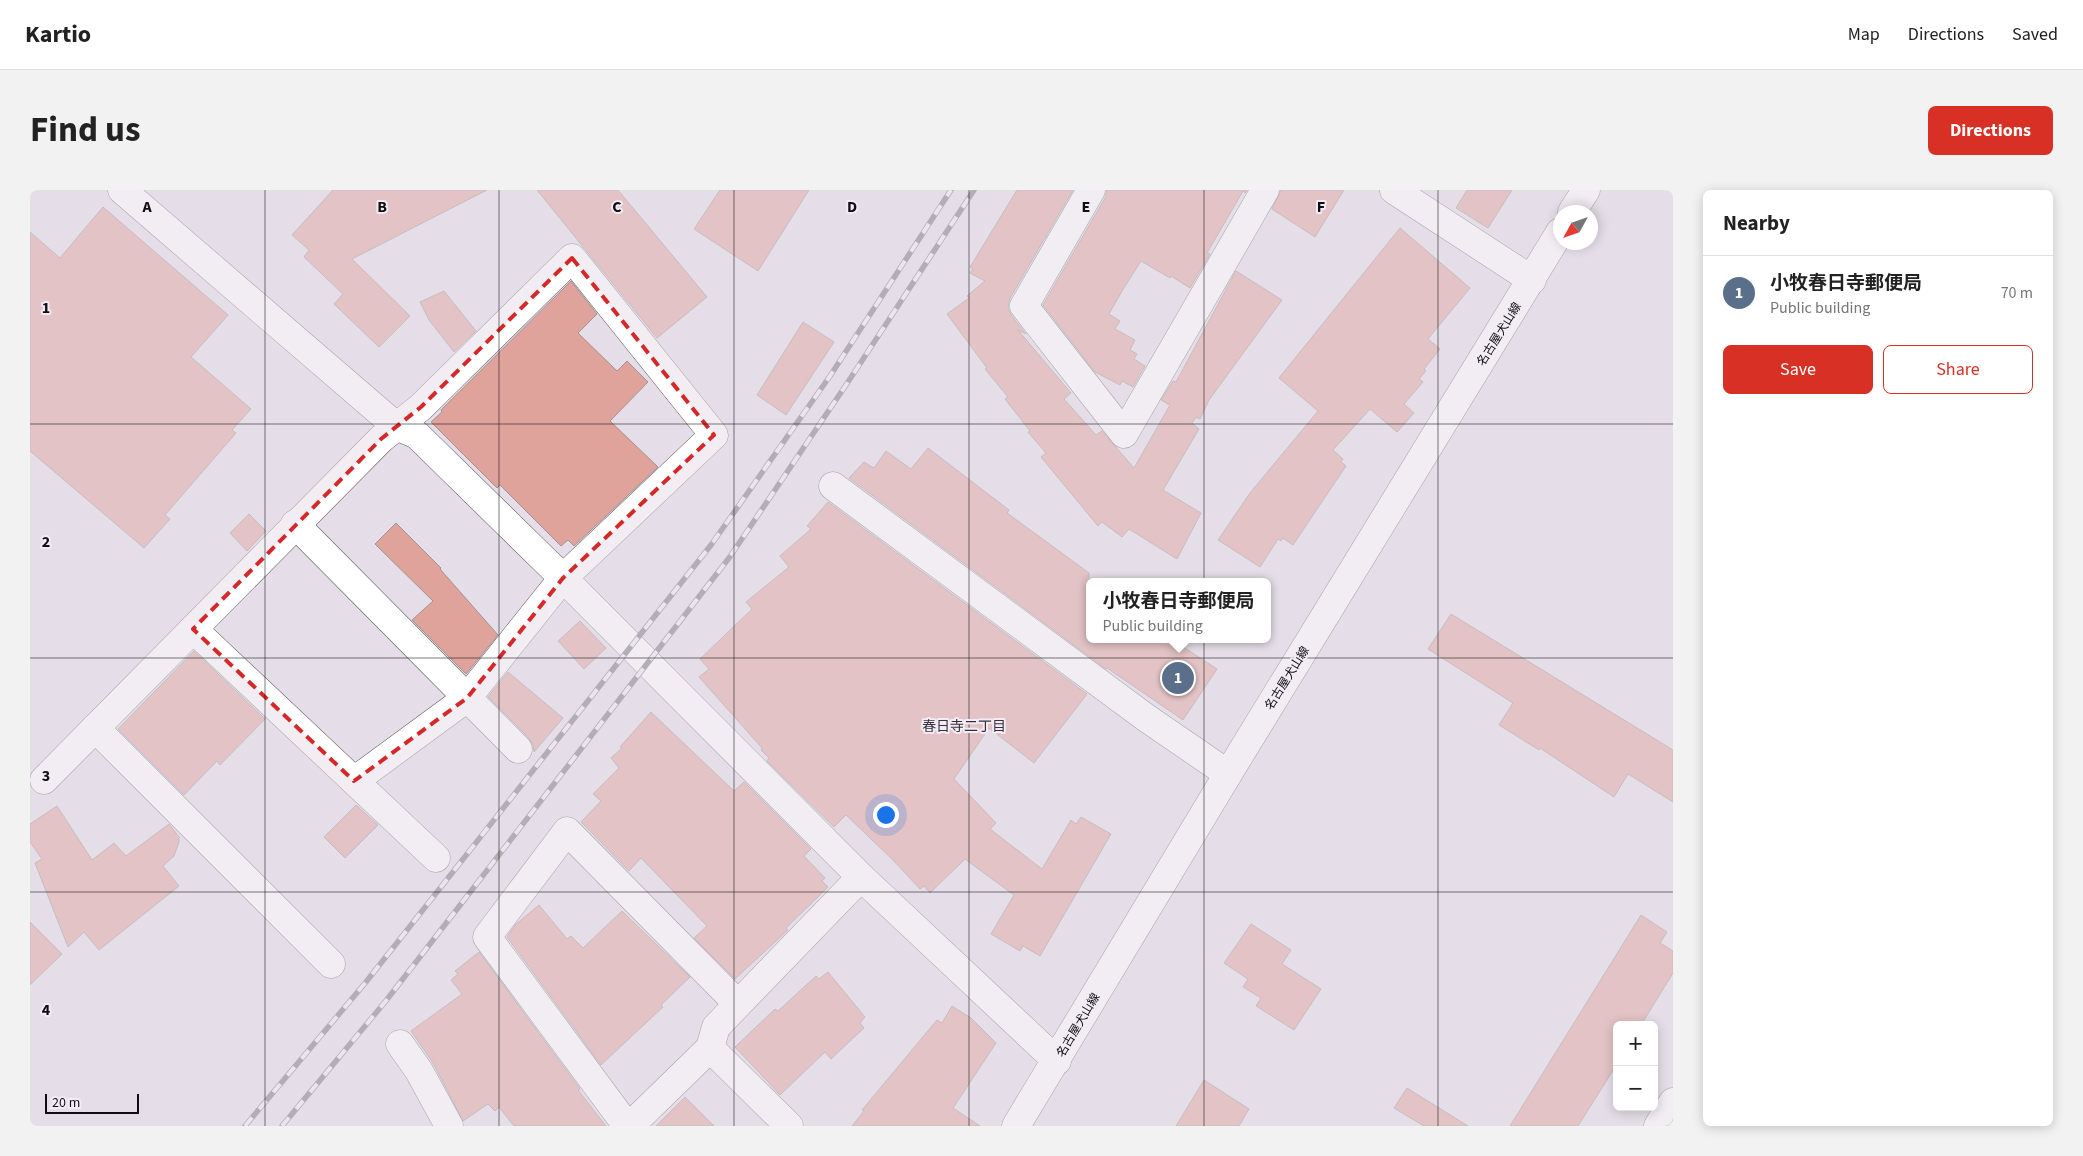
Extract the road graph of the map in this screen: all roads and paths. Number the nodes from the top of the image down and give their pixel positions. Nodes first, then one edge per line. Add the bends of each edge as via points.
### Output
1 (122, 190) edge
2 (1091, 190) edge
3 (1264, 190) edge
4 (1394, 190) edge
5 (1586, 190) edge
6 (1576, 205) edge
7 (1553, 244) edge
8 (1532, 280) junction
9 (396, 426) junction
10 (833, 486) dead end
11 (295, 524) junction
12 (563, 578) junction
13 (193, 628) junction
14 (467, 698) junction
15 (95, 728) junction
16 (518, 749) dead end
17 (1228, 774) junction
18 (44, 780) dead end
19 (354, 781) junction
20 (436, 858) dead end
21 (860, 877) junction
22 (331, 964) dead end
23 (738, 1004) junction
24 (400, 1044) dead end
25 (710, 1048) junction
26 (1056, 1060) junction
27 (1673, 1102) edge
28 (449, 1126) edge
29 (629, 1126) edge
30 (790, 1126) edge
31 (1016, 1126) edge
32 (1658, 1126) edge

1 - 9 street
2 - 3 street via 1024,306 1124,434
4 - 8 street
5 - 6 street
7 - 8 street, 名古屋犬山線
8 - 17 street, 名古屋犬山線
9 - 11 street
9 - 12 street via 417,435
9 - 12 street via 421,407 572,258 714,435
10 - 17 street via 1145,717
11 - 13 street
11 - 14 street
12 - 14 street
12 - 21 street
13 - 15 street
13 - 19 street
14 - 16 street
14 - 19 street
15 - 18 street
15 - 22 street
17 - 26 street, 名古屋犬山線
19 - 20 street
21 - 23 street
21 - 26 street
23 - 25 street via 716,1027
23 - 29 street via 567,831 487,937
24 - 28 street
25 - 29 street
25 - 30 street
26 - 31 street, 名古屋犬山線
27 - 32 street

